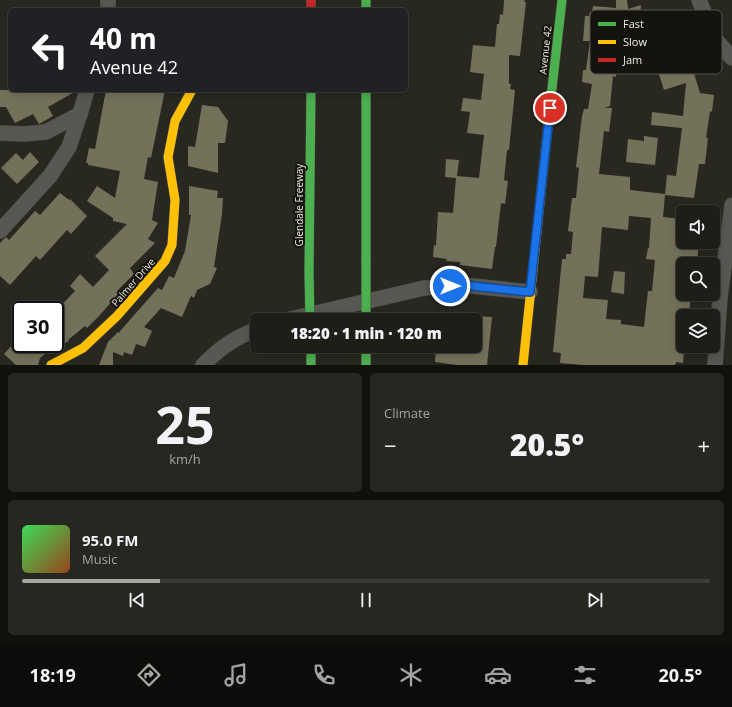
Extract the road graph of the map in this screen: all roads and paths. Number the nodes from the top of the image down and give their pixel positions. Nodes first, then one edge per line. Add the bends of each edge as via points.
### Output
1 (562, 0) edge
2 (699, 0) edge
3 (703, 10) edge
4 (722, 47) edge
5 (732, 58) edge
6 (86, 92) edge
7 (191, 92) edge
8 (310, 92) edge
9 (366, 92) edge
10 (80, 114) junction
11 (0, 132) edge
12 (732, 205) edge
13 (0, 231) edge
14 (530, 292) junction
15 (726, 299) edge
16 (310, 313) edge
17 (316, 313) edge
18 (366, 313) edge
19 (250, 332) edge
20 (366, 353) edge
21 (50, 365) edge
22 (203, 365) edge
23 (366, 365) edge
24 (523, 365) edge
25 (715, 365) edge

1 - 14 main road, Avenue 42
2 - 3 street
4 - 5 street
6 - 10 street
7 - 21 main road, Palmer Drive via 176,121 168,157 175,200 172,245 165,261 117,316 83,348
8 - 16 main road, Glendale Freeway, bridge
9 - 18 main road, bridge
10 - 11 street via 46,132
10 - 13 street via 69,147 50,176
12 - 15 street
14 - 17 street via 463,285 424,288
14 - 24 main road, Avenue 42
15 - 25 street
19 - 22 street via 218,350
20 - 23 main road

